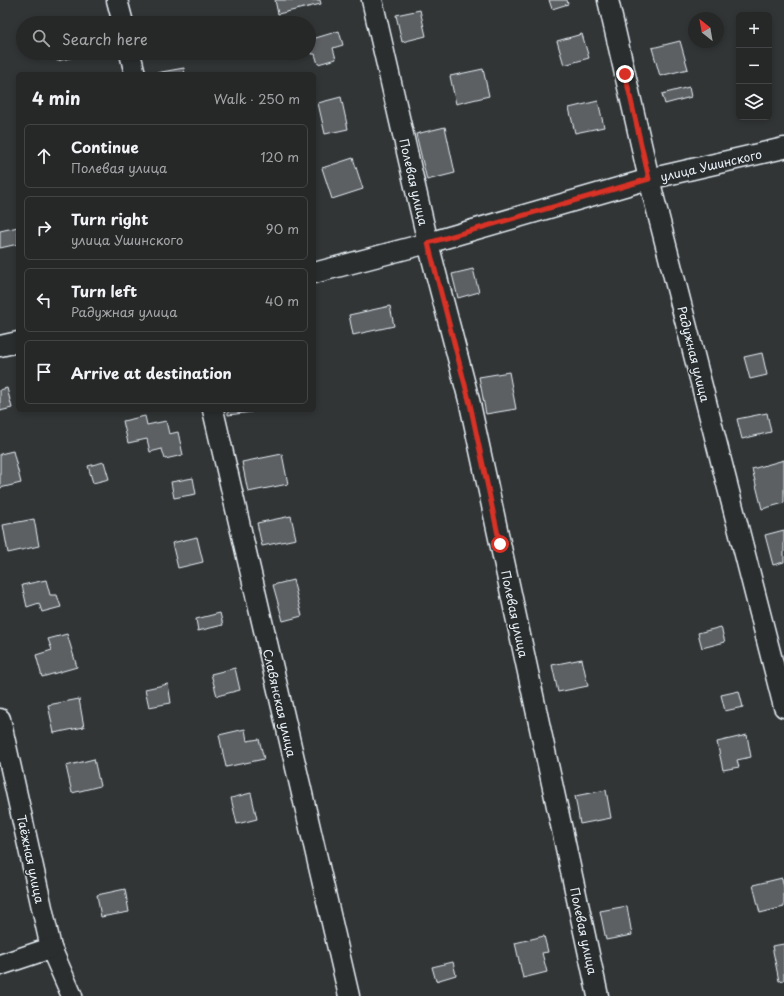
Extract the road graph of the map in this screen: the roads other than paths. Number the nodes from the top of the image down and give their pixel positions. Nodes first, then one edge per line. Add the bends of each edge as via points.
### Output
1 (117, 0) edge
2 (372, 0) edge
3 (608, 0) edge
4 (121, 16) edge
5 (132, 60) edge
6 (135, 72) edge
7 (784, 148) edge
8 (649, 179) junction
9 (428, 243) junction
10 (316, 272) edge
11 (16, 342) edge
12 (0, 346) edge
13 (212, 412) edge
14 (784, 707) edge
15 (0, 719) edge
16 (51, 948) junction
17 (0, 965) edge
18 (72, 996) edge
19 (349, 996) edge
20 (598, 996) edge

1 - 4 street
2 - 9 street, Полевая улица
3 - 8 street, Радужная улица
5 - 6 street
7 - 8 street, улица Ушинского
8 - 9 street, улица Ушинского
8 - 14 street, Радужная улица
9 - 10 street, улица Ушинского
9 - 20 street, Полевая улица via 470,404
11 - 12 street
13 - 19 street, Славянская улица
15 - 16 street, Таёжная улица
16 - 17 street
16 - 18 street, Таёжная улица

